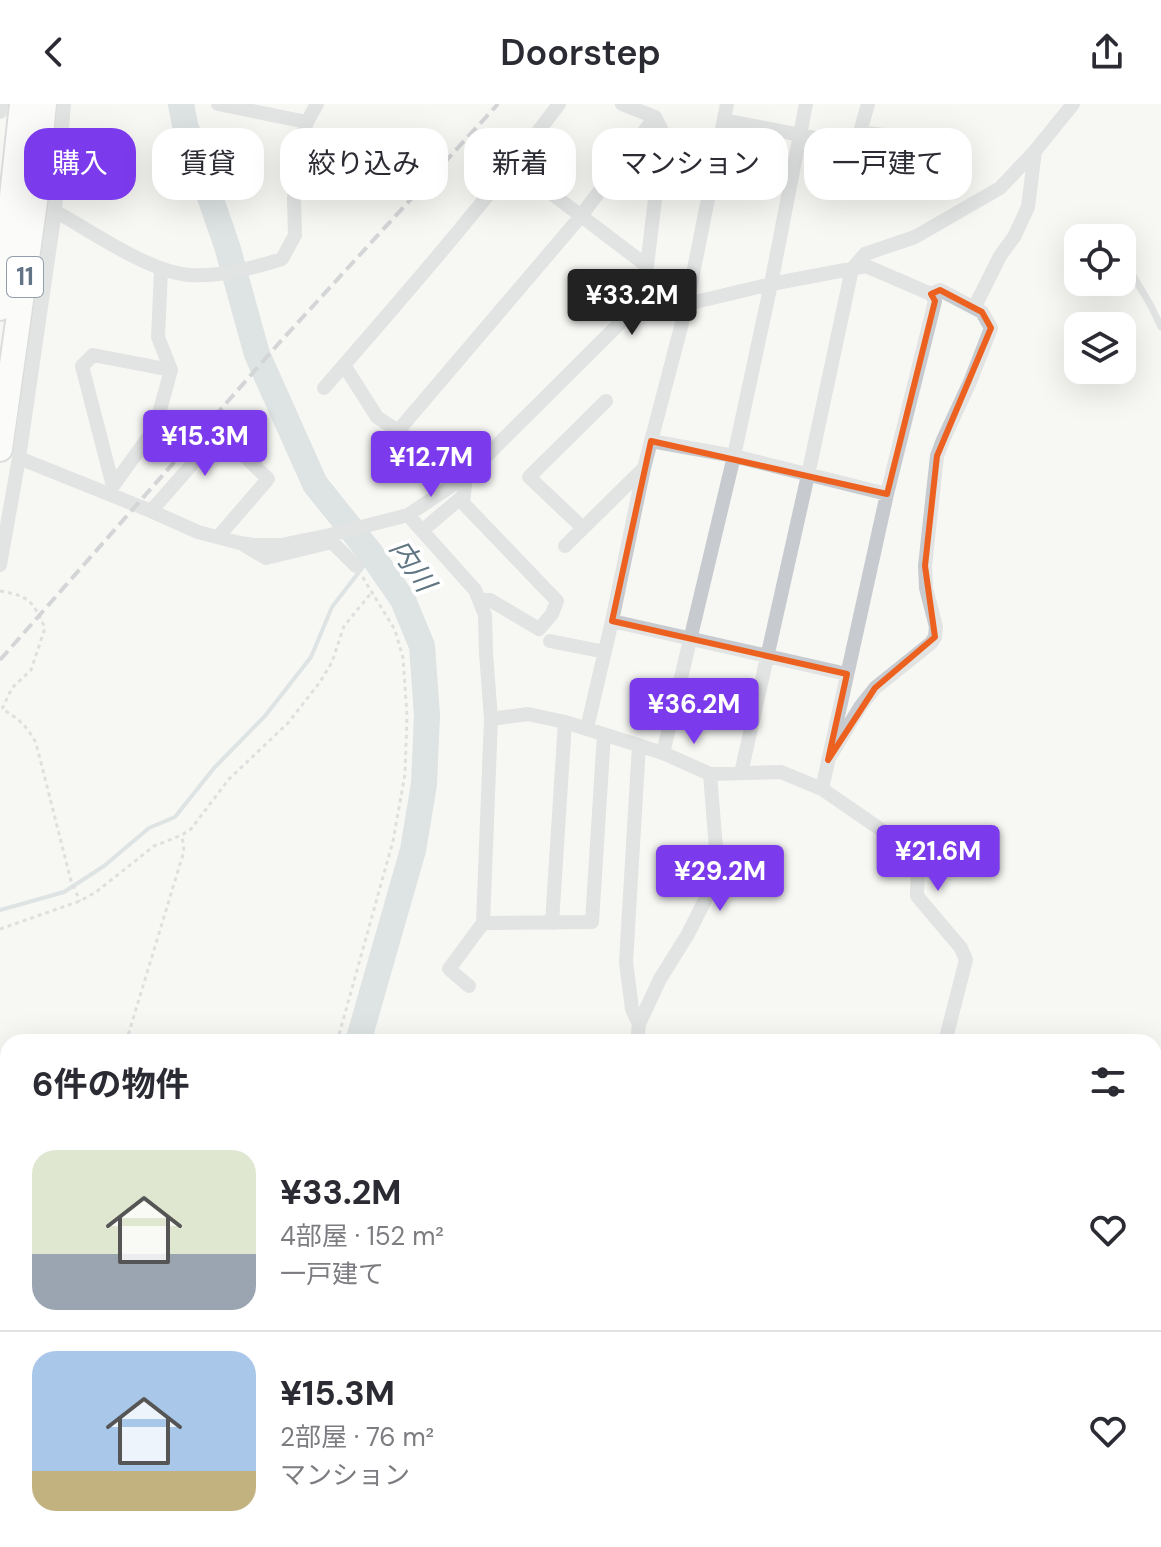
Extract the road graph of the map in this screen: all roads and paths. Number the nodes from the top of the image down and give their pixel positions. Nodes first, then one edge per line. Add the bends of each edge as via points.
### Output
1 (1, 104) edge
2 (22, 104) edge
3 (44, 104) edge
4 (64, 104) edge
5 (218, 104) edge
6 (317, 104) edge
7 (559, 104) edge
8 (622, 104) edge
9 (727, 104) edge
10 (806, 104) edge
11 (868, 104) edge
12 (1073, 104) edge
13 (0, 112) edge
14 (655, 117) junction
15 (724, 120) junction
16 (307, 122) junction
17 (305, 128) edge
18 (541, 128) edge
19 (861, 128) edge
20 (799, 135) junction
21 (804, 136) edge
22 (1035, 151) junction
23 (294, 200) edge
24 (485, 200) edge
25 (560, 200) edge
26 (55, 211) junction
27 (581, 216) junction
28 (647, 266) junction
29 (852, 269) junction
30 (161, 270) junction
31 (1136, 280) edge
32 (771, 284) junction
33 (931, 294) junction
34 (687, 304) junction
35 (0, 308) edge
36 (974, 308) junction
37 (1161, 327) edge
38 (344, 365) junction
39 (171, 370) junction
40 (324, 388) dead end
41 (606, 401) dead end
42 (231, 420) dead end
43 (398, 431) junction
44 (220, 432) junction
45 (651, 441) junction
46 (10, 453) edge
47 (734, 456) junction
48 (644, 468) junction
49 (808, 475) junction
50 (466, 476) junction
51 (112, 490) junction
52 (887, 494) junction
53 (463, 496) junction
54 (151, 511) junction
55 (408, 515) junction
56 (583, 528) junction
57 (423, 530) junction
58 (218, 537) junction
59 (240, 543) junction
60 (565, 546) dead end
61 (0, 565) edge
62 (356, 566) dead end
63 (367, 583) dead end
64 (0, 591) edge
65 (372, 592) junction
66 (479, 600) junction
67 (612, 621) junction
68 (690, 639) junction
69 (550, 641) dead end
70 (605, 652) junction
71 (767, 656) junction
72 (847, 674) junction
73 (491, 719) junction
74 (565, 722) junction
75 (587, 728) junction
76 (604, 734) junction
77 (639, 745) junction
78 (663, 753) junction
79 (828, 760) junction
80 (741, 773) junction
81 (710, 774) junction
82 (822, 789) junction
83 (182, 835) junction
84 (80, 901) junction
85 (483, 923) junction
86 (552, 923) junction
87 (0, 929) edge
88 (469, 986) dead end
89 (639, 1024) junction
90 (128, 1034) edge
91 (339, 1034) edge
92 (638, 1034) edge
93 (947, 1034) edge

1 - 13 street
2 - 35 highway, 11
3 - 46 highway, 11
4 - 26 street
5 - 16 street
6 - 16 street
7 - 18 street
8 - 14 street
9 - 15 street
10 - 20 street
11 - 19 street
12 - 22 street
14 - 27 street
14 - 28 street via 663,133
15 - 20 street
15 - 34 street
16 - 17 street
20 - 21 street
20 - 32 street
22 - 29 street via 1000,188 915,237 865,254
22 - 36 street via 1028,207
23 - 30 street via 295,235 282,259 216,275
24 - 38 street
25 - 27 street
26 - 30 street
26 - 46 street
27 - 28 street
27 - 43 street
28 - 50 street via 622,321
29 - 32 street
29 - 33 street via 866,266
29 - 49 street
30 - 39 street via 158,337
31 - 37 lane
32 - 34 street
32 - 47 street
33 - 36 street via 940,290
33 - 52 street via 935,301
34 - 45 street
36 - 79 street via 991,328 937,456 925,566 935,637 875,688
38 - 40 street
38 - 43 street via 377,417
39 - 51 street via 155,428
39 - 51 street via 93,355 82,366
41 - 56 street via 529,477
42 - 44 street
43 - 50 street
44 - 54 street
44 - 58 street via 268,479
45 - 47 street
45 - 48 street
46 - 51 street
46 - 61 street
47 - 49 street
47 - 68 street
48 - 56 street
48 - 67 street
49 - 52 street
49 - 71 street
50 - 53 street
50 - 55 street
51 - 54 street
52 - 72 street
53 - 57 street
53 - 66 street via 463,503 557,601 539,629 490,600
54 - 58 street
55 - 57 street
55 - 59 street via 281,545
56 - 60 street
57 - 66 street
58 - 59 street
59 - 62 street via 266,558 332,542
63 - 65 path
64 - 84 path via 34,604 45,628 31,670 12,688 2,709 17,717 36,743
65 - 83 path via 344,626 332,662 288,723
65 - 91 path via 395,630 403,658 405,774 393,841
66 - 73 street via 485,615
67 - 68 street
67 - 70 street
68 - 71 street
68 - 78 street
69 - 70 street
70 - 75 street
71 - 72 street
71 - 80 street
72 - 79 street
73 - 74 street via 528,714
73 - 85 street
74 - 75 street
74 - 86 street
75 - 76 street
76 - 77 street
76 - 86 street via 592,922
77 - 78 street
77 - 89 street via 626,962
78 - 81 street
79 - 82 street
80 - 81 street
80 - 82 street via 781,772
81 - 89 street via 716,849 709,892
82 - 93 street via 915,850 917,896 966,960
83 - 84 path via 154,846
83 - 90 path via 184,851
84 - 87 path
85 - 86 street
85 - 88 street via 449,969
89 - 92 street

